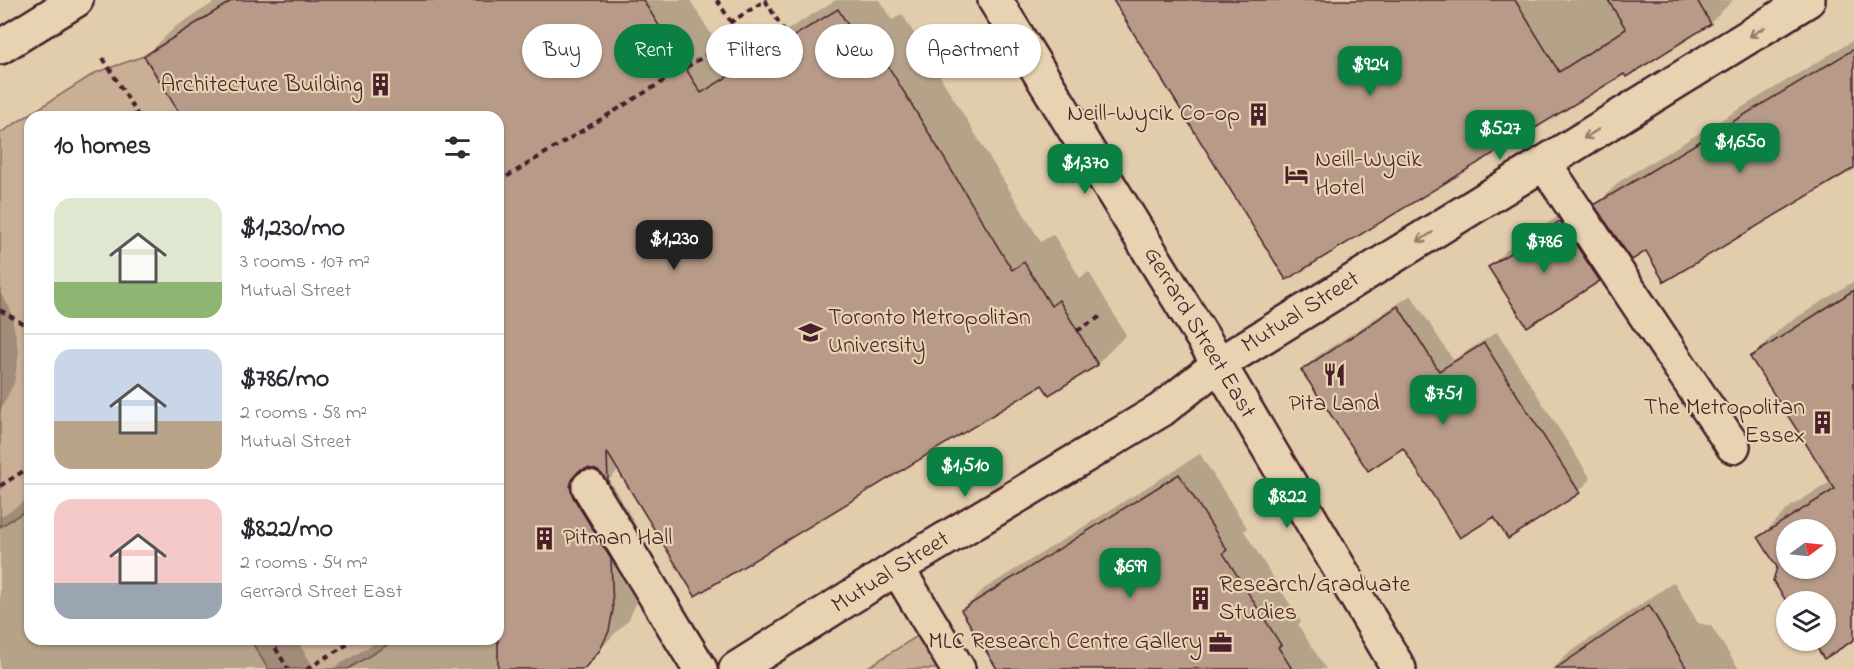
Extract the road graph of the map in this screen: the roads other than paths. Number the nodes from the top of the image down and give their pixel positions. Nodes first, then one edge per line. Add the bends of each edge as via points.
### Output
1 (76, 0) edge
2 (995, 0) edge
3 (1807, 0) edge
4 (0, 47) edge
5 (1544, 163) junction
6 (1219, 364) junction
7 (1733, 446) dead end
8 (589, 487) dead end
9 (897, 568) junction
10 (700, 669) edge
11 (736, 669) edge
12 (958, 669) edge
13 (1399, 669) edge

1 - 4 street
2 - 6 street, Gerrard Street East
3 -> 5 street, Mutual Street
5 -> 6 street, Mutual Street
5 - 7 street
6 - 9 street, Mutual Street via 1161,410
6 - 13 street, Gerrard Street East
8 - 10 street
9 - 11 street, Mutual Street
9 - 12 street

